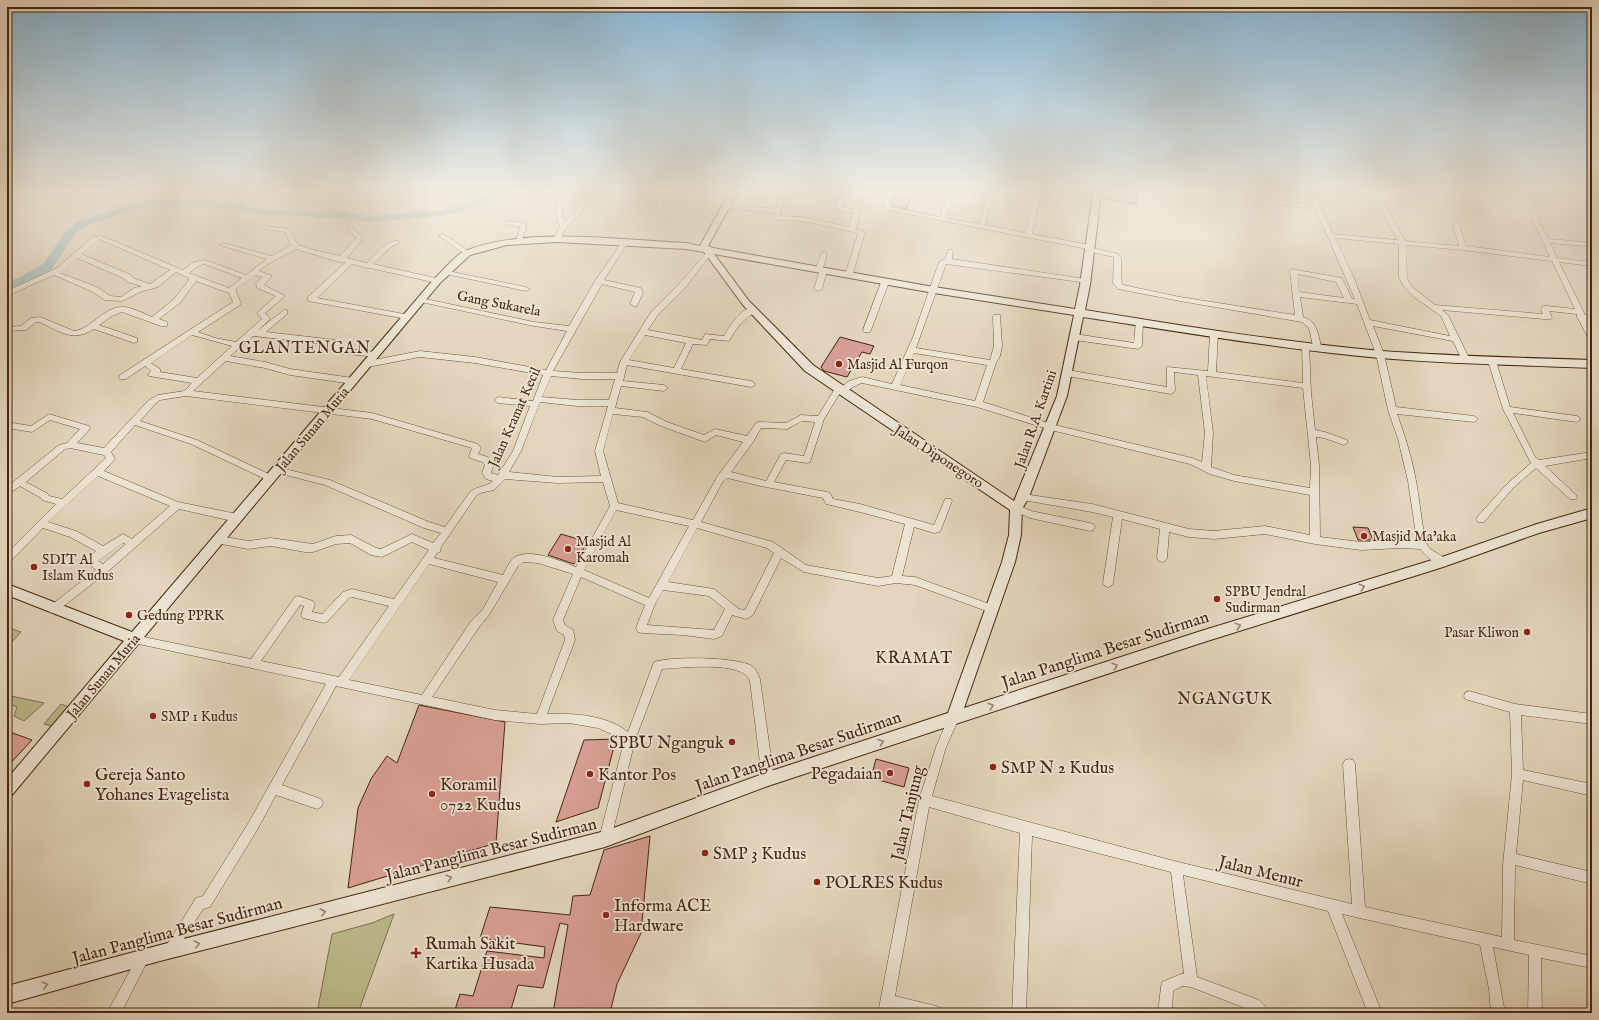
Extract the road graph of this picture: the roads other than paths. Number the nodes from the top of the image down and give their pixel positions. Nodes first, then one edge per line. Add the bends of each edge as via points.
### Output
1 (1546, 240) edge
2 (92, 241) edge
3 (108, 241) edge
4 (292, 241) edge
5 (358, 241) edge
6 (450, 241) edge
7 (519, 241) joint
8 (527, 241) edge
9 (593, 241) edge
10 (711, 241) edge
11 (861, 241) edge
12 (1055, 241) edge
13 (1091, 241) edge
14 (1334, 241) edge
15 (1386, 241) edge
16 (1461, 241) edge
17 (1552, 241) edge
18 (397, 242) dead end
19 (625, 242) junction
20 (1402, 242) junction
21 (1585, 244) dead end
22 (223, 245) dead end
23 (295, 246) junction
24 (1090, 248) junction
25 (1463, 248) junction
26 (707, 250) junction
27 (950, 251) dead end
28 (467, 254) junction
29 (824, 254) dead end
30 (77, 255) junction
31 (272, 258) junction
32 (341, 260) junction
33 (1555, 260) junction
34 (948, 261) junction
35 (350, 262) junction
36 (1592, 264) edge
37 (367, 266) junction
38 (175, 269) junction
39 (821, 270) junction
40 (254, 272) junction
41 (446, 272) junction
42 (55, 273) junction
43 (184, 273) junction
44 (850, 275) junction
45 (193, 277) junction
46 (247, 278) junction
47 (599, 281) junction
48 (1085, 281) junction
49 (436, 282) junction
50 (885, 282) junction
51 (149, 286) junction
52 (526, 289) dead end
53 (818, 289) dead end
54 (934, 290) junction
55 (232, 292) junction
56 (7, 294) edge
57 (1296, 294) junction
58 (421, 300) junction
59 (1354, 302) junction
60 (634, 304) dead end
61 (1435, 307) junction
62 (753, 310) junction
63 (284, 312) dead end
64 (1080, 314) junction
65 (1580, 314) junction
66 (407, 317) junction
67 (997, 317) dead end
68 (1299, 318) junction
69 (1592, 318) edge
70 (153, 320) junction
71 (1367, 322) junction
72 (1139, 323) junction
73 (164, 324) dead end
74 (94, 326) junction
75 (7, 329) edge
76 (572, 329) junction
77 (867, 330) dead end
78 (193, 332) junction
79 (643, 332) junction
80 (251, 333) junction
81 (261, 333) junction
82 (1214, 334) junction
83 (1075, 337) junction
84 (1592, 337) edge
85 (1455, 339) junction
86 (134, 340) dead end
87 (691, 341) junction
88 (238, 345) junction
89 (1306, 346) junction
90 (1317, 346) junction
91 (911, 350) junction
92 (1380, 354) junction
93 (375, 355) junction
94 (224, 358) junction
95 (1466, 360) junction
96 (624, 362) junction
97 (1492, 362) junction
98 (146, 363) junction
99 (992, 363) junction
100 (368, 364) junction
101 (1592, 364) edge
102 (676, 372) junction
103 (548, 373) junction
104 (1067, 373) junction
105 (1202, 373) junction
106 (1212, 373) junction
107 (123, 377) dead end
108 (618, 379) junction
109 (199, 381) junction
110 (353, 381) junction
111 (751, 384) dead end
112 (1307, 386) junction
113 (895, 387) junction
114 (664, 388) dead end
115 (840, 390) junction
116 (186, 393) junction
117 (498, 400) dead end
118 (536, 402) junction
119 (978, 404) junction
120 (612, 407) junction
121 (1507, 409) junction
122 (328, 410) junction
123 (1392, 410) junction
124 (820, 419) junction
125 (1474, 419) dead end
126 (1577, 419) dead end
127 (135, 422) junction
128 (7, 425) edge
129 (1051, 427) junction
130 (1312, 433) junction
131 (750, 440) junction
132 (1344, 442) dead end
133 (70, 445) junction
134 (106, 452) junction
135 (1592, 455) edge
136 (1535, 464) junction
137 (1206, 469) junction
138 (98, 472) junction
139 (274, 474) junction
140 (725, 474) junction
141 (502, 477) junction
142 (606, 479) junction
143 (19, 482) junction
144 (769, 484) junction
145 (7, 492) edge
146 (1314, 492) junction
147 (1023, 497) junction
148 (1573, 497) dead end
149 (948, 501) dead end
150 (64, 503) junction
151 (177, 505) junction
152 (614, 506) junction
153 (1016, 508) junction
154 (1592, 513) edge
155 (1118, 514) junction
156 (237, 518) junction
157 (1481, 519) dead end
158 (42, 524) junction
159 (696, 524) junction
160 (910, 524) junction
161 (1090, 527) dead end
162 (1165, 527) junction
163 (448, 531) junction
164 (219, 540) junction
165 (1315, 540) junction
166 (132, 544) junction
167 (1422, 545) junction
168 (436, 549) junction
169 (103, 551) junction
170 (780, 551) junction
171 (1162, 558) dead end
172 (7, 560) edge
173 (428, 560) junction
174 (1443, 562) junction
175 (103, 570) junction
176 (578, 573) junction
177 (896, 579) junction
178 (505, 580) junction
179 (1108, 582) dead end
180 (660, 585) junction
181 (7, 590) edge
182 (651, 603) junction
183 (396, 604) junction
184 (731, 608) junction
185 (53, 609) junction
186 (992, 609) junction
187 (134, 639) junction
188 (253, 664) junction
189 (337, 682) junction
190 (1469, 696) dead end
191 (425, 699) junction
192 (1515, 709) junction
193 (954, 718) junction
194 (1592, 719) edge
195 (540, 720) junction
196 (630, 740) junction
197 (1349, 764) dead end
198 (1518, 774) junction
199 (768, 779) junction
200 (273, 788) junction
201 (7, 790) edge
202 (1592, 790) edge
203 (925, 800) junction
204 (317, 803) dead end
205 (1026, 830) junction
206 (605, 839) junction
207 (1510, 858) junction
208 (1176, 868) junction
209 (1592, 878) edge
210 (1332, 905) junction
211 (1358, 911) junction
212 (1485, 940) junction
213 (1508, 945) junction
214 (1535, 950) junction
215 (169, 951) junction
216 (143, 958) junction
217 (1592, 962) edge
218 (1191, 981) junction
219 (7, 995) edge
220 (886, 1007) edge
221 (114, 1013) edge
222 (936, 1013) edge
223 (1019, 1013) edge
224 (1164, 1013) edge
225 (1262, 1013) edge
226 (1375, 1013) edge
227 (1498, 1013) edge
228 (1535, 1013) edge

1 - 33 street
2 - 30 street
3 - 38 street
4 - 23 street
5 - 32 street
6 - 28 street
7 - 8 main road, Jalan Sunan Muria
7 - 28 main road, Jalan Sunan Muria via 506,242
9 - 19 main road, Jalan Sunan Muria
10 - 26 main road
11 - 44 street
12 - 24 street
13 - 24 main road, Jalan R.A. Kartini
14 - 59 street
15 - 20 street
16 - 25 street
17 - 21 street
18 - 37 street
19 - 26 main road, Jalan Sunan Muria
19 - 47 street, Jalan Kramat Kecil
20 - 25 street
20 - 61 street via 1403,278 1408,287
22 - 31 street
23 - 31 street
23 - 32 street
24 - 48 main road, Jalan R.A. Kartini
24 - 68 street via 1116,255 1117,283 1121,287 1201,303
25 - 33 street
26 - 39 main road, Jalan Sunan Muria
26 - 62 main road, Jalan Diponegoro
26 - 79 street via 682,286 654,314
27 - 34 street
28 - 41 main road, Jalan Sunan Muria
29 - 39 street
30 - 42 street
30 - 51 street via 130,280
31 - 40 street
32 - 35 street
33 - 36 street
33 - 65 street
34 - 48 street
34 - 54 street via 942,264
35 - 37 street
35 - 66 street via 311,299
37 - 49 street
38 - 43 street
38 - 51 street via 157,284
39 - 44 main road, Jalan Sunan Muria
39 - 53 street
40 - 46 street
40 - 80 street via 268,276 260,286 281,296 261,314 266,319
41 - 49 main road, Jalan Sunan Muria
41 - 52 street
42 - 51 street via 94,289 108,298 122,299
42 - 56 street
43 - 45 street
43 - 46 street via 196,264 205,262
44 - 50 main road, Jalan Sunan Muria
45 - 55 street
45 - 70 street via 177,301
46 - 55 street via 233,288
47 - 60 street via 638,290
47 - 76 street, Jalan Kramat Kecil
48 - 64 main road, Jalan R.A. Kartini
49 - 58 main road, Jalan Sunan Muria
50 - 54 main road, Jalan Sunan Muria
50 - 77 street
54 - 64 main road, Jalan Sunan Muria
54 - 91 street
55 - 78 street via 237,303
57 - 59 street
57 - 59 street via 1294,271 1339,280
57 - 68 street
58 - 66 main road, Jalan Sunan Muria
58 - 76 street, Gang Sukarela via 534,324
59 - 71 street
61 - 65 street via 1544,317 1548,316 1546,308
61 - 85 street via 1444,315
62 - 87 street via 746,313 726,339 708,336 704,343
62 - 115 main road, Jalan Diponegoro via 809,368
63 - 81 street
64 - 72 main road, Jalan Sunan Muria
64 - 83 main road, Jalan R.A. Kartini
65 - 69 street
65 - 84 street
66 - 93 main road, Jalan Sunan Muria
67 - 99 street via 998,346
68 - 90 street via 1311,324
70 - 73 street
70 - 74 street via 122,309 114,310
71 - 85 street
71 - 92 street
72 - 82 main road, Jalan Sunan Muria
72 - 83 street via 1138,346
74 - 75 street via 73,334 37,319 23,328
74 - 86 street
76 - 103 street, Jalan Kramat Kecil
78 - 88 street
78 - 98 street
79 - 87 street
79 - 96 street
80 - 81 street
80 - 88 street
81 - 93 street via 336,343 335,350
82 - 89 main road, Jalan Sunan Muria
82 - 106 street
83 - 104 main road, Jalan R.A. Kartini
85 - 95 street
87 - 102 street
88 - 94 street
89 - 90 main road, Jalan Sunan Muria
89 - 112 street
90 - 92 main road, Jalan Sunan Muria
91 - 99 street
91 - 113 street
92 - 95 main road, Jalan Sunan Muria
92 - 123 street
93 - 100 main road, Jalan Sunan Muria
94 - 109 street
94 - 110 street via 290,372
95 - 97 main road, Jalan Sunan Muria
96 - 102 street
96 - 108 street
97 - 101 main road, Jalan Sunan Muria
97 - 121 street
98 - 107 street
98 - 109 street via 157,371 152,374
99 - 119 street
100 - 103 street via 420,354 475,360
100 - 110 main road, Jalan Sunan Muria
102 - 111 street
103 - 108 street
103 - 118 street, Jalan Kramat Kecil
104 - 105 street via 1171,391 1170,369
104 - 129 main road, Jalan R.A. Kartini
105 - 106 street
105 - 137 street via 1209,433
106 - 112 street
108 - 114 street
108 - 120 street
109 - 116 street
110 - 122 main road, Jalan Sunan Muria
112 - 130 street
113 - 115 street via 862,380
113 - 119 street
115 - 124 street
115 - 153 main road, Jalan Diponegoro
116 - 122 street
116 - 127 street via 158,398
117 - 118 street
118 - 120 street
118 - 141 street, Jalan Kramat Kecil via 520,443
119 - 129 street
120 - 131 street via 644,414 705,439 715,432
120 - 142 street via 599,451
121 - 126 street
121 - 136 street
122 - 139 main road, Jalan Sunan Muria
122 - 141 street via 372,416 475,446 477,448 473,456 485,459 490,464 486,473 489,477
123 - 125 street
123 - 167 street via 1412,481
124 - 131 street via 801,418 786,426 759,425
124 - 144 street via 807,460 784,456
127 - 134 street
127 - 139 street
128 - 133 street via 32,429 49,418 86,428
129 - 137 street via 1192,461
129 - 147 main road, Jalan R.A. Kartini
130 - 132 street
130 - 146 street
131 - 140 street
133 - 134 street
133 - 143 street via 62,447
134 - 138 street via 111,460
135 - 136 street
136 - 148 street
136 - 157 street via 1510,486
137 - 146 street via 1234,478
138 - 150 street
138 - 151 street
139 - 156 main road, Jalan Sunan Muria
139 - 163 street via 327,482 427,525
140 - 144 street
140 - 159 street
141 - 142 street
141 - 163 street, Jalan Kramat Kecil via 491,488 478,490
142 - 152 street
143 - 145 street
143 - 150 street via 45,498
144 - 160 street via 827,495 829,502 860,508
146 - 165 street
147 - 153 main road, Jalan R.A. Kartini
147 - 155 street
149 - 160 street via 937,529
150 - 158 street
151 - 156 street
151 - 166 street
152 - 159 street
152 - 176 street
153 - 161 street via 1030,514
153 - 186 main road via 1017,520 1012,550
154 - 174 main road, Jalan Panglima Besar Sudirman via 1536,529
155 - 162 street
155 - 179 street
156 - 164 main road, Jalan Sunan Muria
158 - 169 street via 73,534
158 - 172 street
159 - 170 street via 770,545
159 - 180 street
160 - 177 street
162 - 165 street via 1189,533 1214,535 1265,530
162 - 171 street
163 - 168 street, Jalan Kramat Kecil
164 - 168 street via 248,545 271,542 313,548 336,540 351,539 374,552 382,553 412,538
164 - 187 main road, Jalan Sunan Muria
165 - 167 street via 1361,546
166 - 169 street via 123,538
166 - 175 street
167 - 174 street
168 - 173 street, Jalan Kramat Kecil
169 - 175 street via 91,561
170 - 177 street via 804,568 878,582
170 - 184 street via 748,614 742,615
173 - 178 street
173 - 183 street, Jalan Kramat Kecil
193 -> 174 main road, Jalan Panglima Besar Sudirman
175 - 185 street
176 - 178 street via 526,558 515,563
176 - 182 street
176 - 195 street via 558,620 562,628 569,633 570,640
177 - 186 street via 915,581
178 - 191 street via 486,612 475,624
180 - 182 street
180 - 184 street via 711,592
181 - 185 main road
182 - 184 street via 642,630 714,635 718,633
183 - 188 street via 352,593 346,595 324,619 306,615 310,604 298,600
183 - 189 street, Jalan Kramat Kecil
185 - 187 main road
186 - 193 main road via 962,688
187 - 188 street
187 - 201 main road, Jalan Sunan Muria
188 - 189 street
189 - 191 street
189 - 200 street, Jalan Kramat Kecil
190 - 192 street
191 - 195 street via 495,715
192 - 194 street
192 - 198 street
199 -> 193 main road, Jalan Panglima Besar Sudirman
193 - 203 street, Jalan Tanjung via 941,747
195 - 196 street via 569,718 598,723 620,732
196 - 199 street via 658,665 703,663 743,667 753,674 755,681
196 - 206 street
197 - 211 street
198 - 202 street
198 - 207 street
199 - 206 main road, Jalan Panglima Besar Sudirman
200 - 204 street
200 - 215 street, Jalan Kramat Kecil via 206,903 200,902
203 - 205 street, Jalan Menur
203 - 220 street, Jalan Tanjung
205 - 208 street, Jalan Menur
205 - 223 street
215 -> 206 main road, Jalan Panglima Besar Sudirman
207 - 209 street
207 - 213 street
208 - 210 street, Jalan Menur
208 - 218 street
210 - 211 street, Jalan Menur
210 - 226 street
211 - 212 street, Jalan Menur
212 - 213 street, Jalan Menur
212 - 227 street
213 - 214 street, Jalan Menur
214 - 217 street, Jalan Menur
214 - 228 street
215 - 216 main road, Jalan Panglima Besar Sudirman
219 -> 216 main road, Jalan Panglima Besar Sudirman
216 - 221 street
218 - 224 street via 1181,980 1167,987
218 - 225 street via 1254,1005
220 - 222 street

